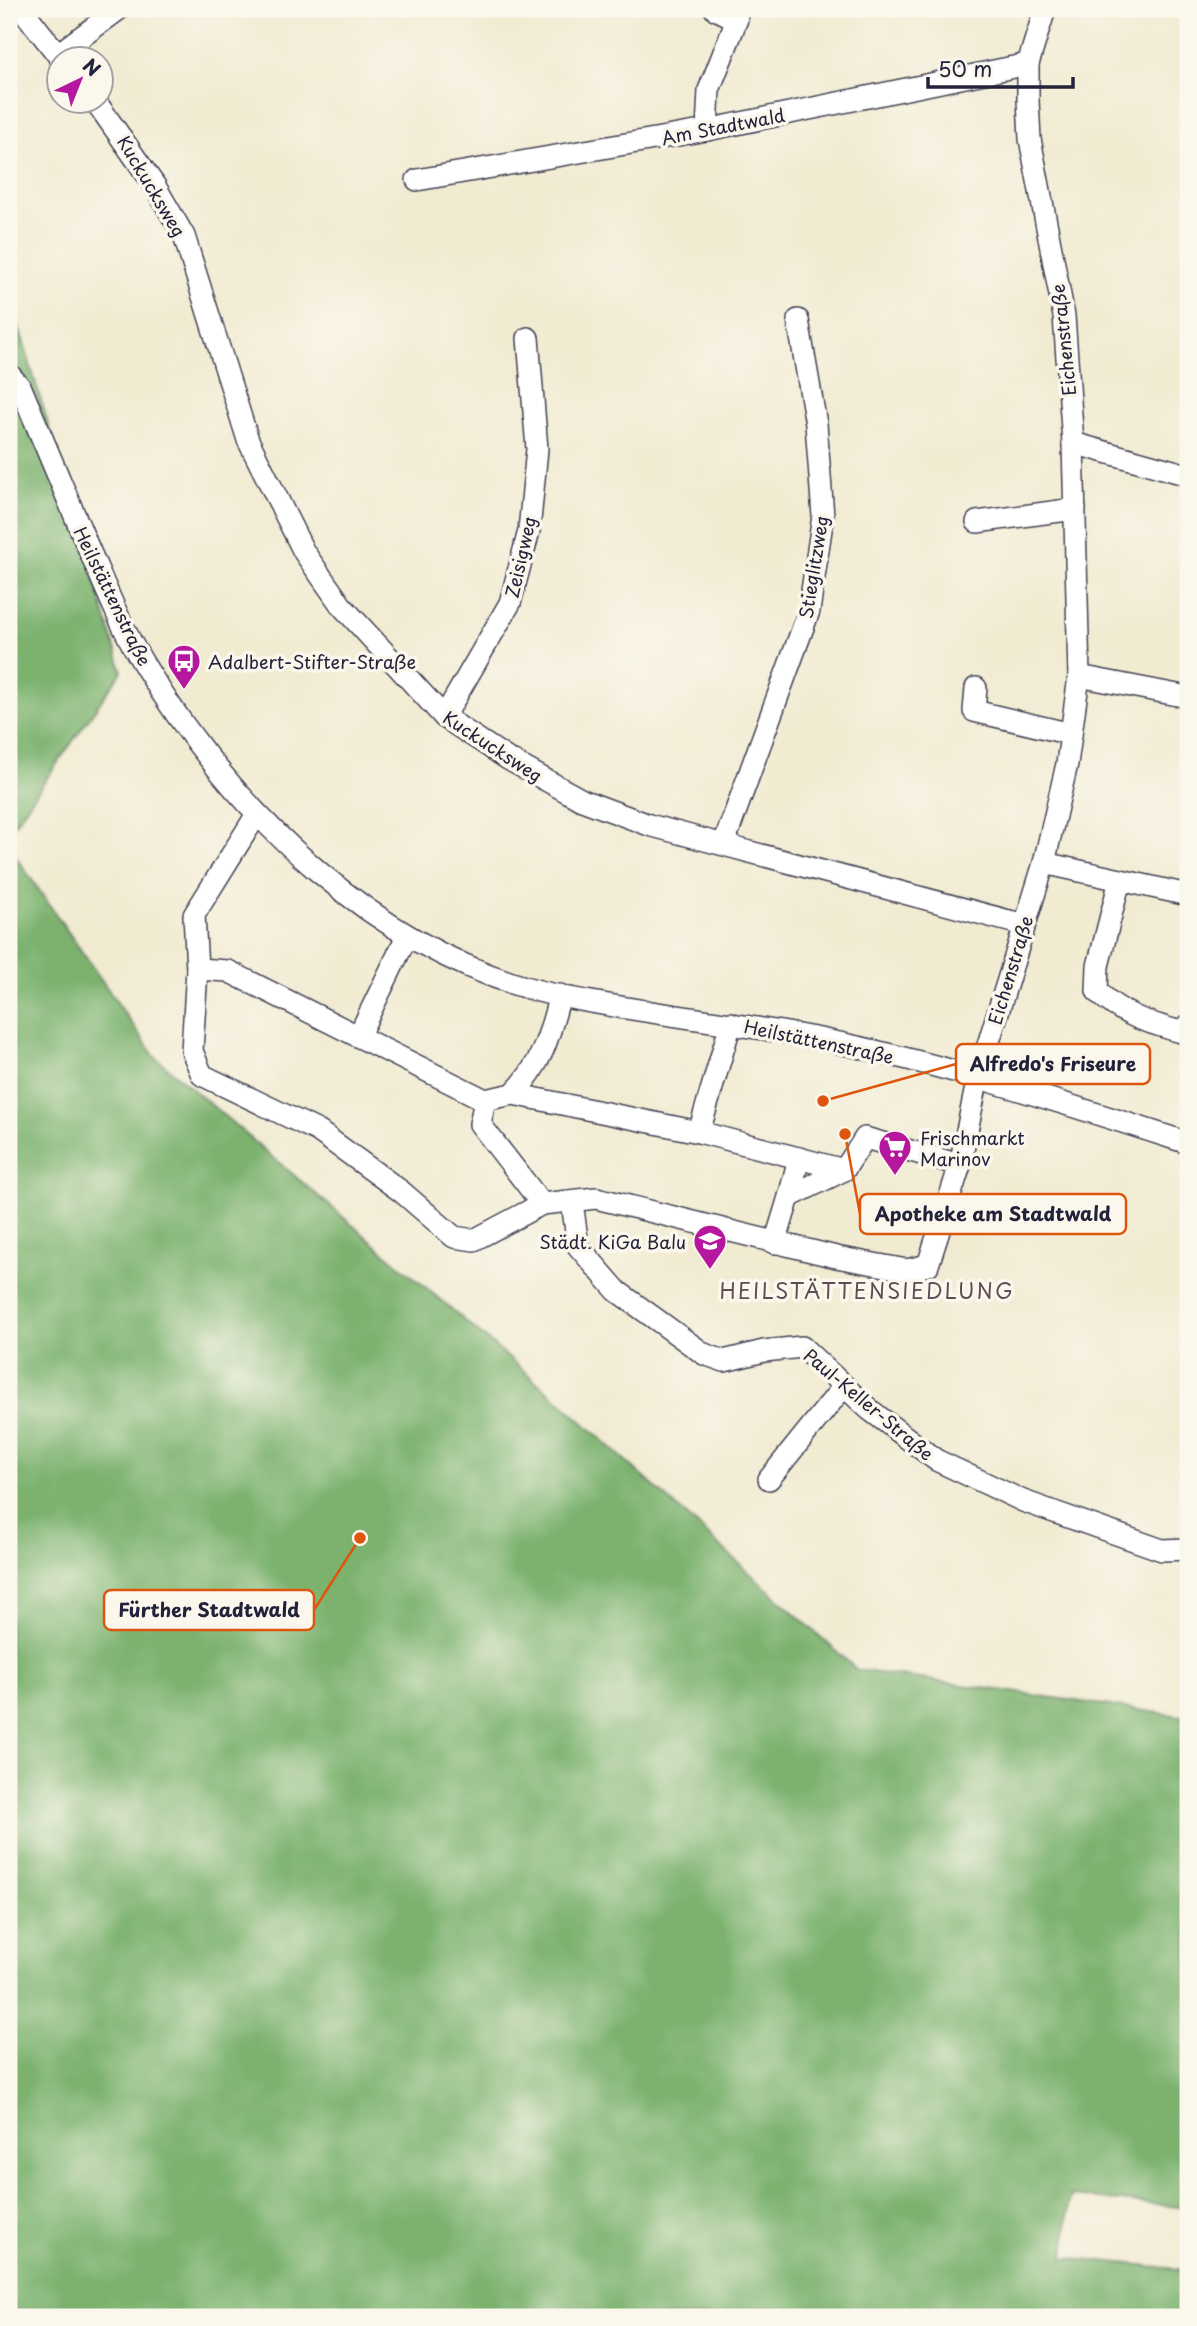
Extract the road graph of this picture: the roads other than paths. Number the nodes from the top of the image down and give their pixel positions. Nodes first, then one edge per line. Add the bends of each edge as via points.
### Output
1 (22, 9) edge
2 (120, 9) edge
3 (715, 9) edge
4 (1045, 9) edge
5 (51, 46) edge
6 (74, 46) edge
7 (1028, 64) junction
8 (106, 116) edge
9 (707, 130) junction
10 (417, 180) dead end
11 (798, 320) dead end
12 (528, 338) dead end
13 (9, 374) edge
14 (1073, 443) junction
15 (1188, 475) edge
16 (1075, 509) junction
17 (977, 522) dead end
18 (1079, 676) junction
19 (976, 688) dead end
20 (1188, 697) edge
21 (444, 717) junction
22 (1071, 734) junction
23 (257, 814) junction
24 (724, 843) junction
25 (1044, 863) junction
26 (1121, 880) junction
27 (1188, 895) edge
28 (1024, 926) junction
29 (407, 936) junction
30 (197, 969) junction
31 (560, 995) junction
32 (731, 1023) junction
33 (1188, 1026) edge
34 (359, 1035) junction
35 (978, 1077) junction
36 (513, 1094) junction
37 (485, 1100) junction
38 (699, 1132) junction
39 (1188, 1143) edge
40 (799, 1158) junction
41 (960, 1164) junction
42 (844, 1170) junction
43 (789, 1197) junction
44 (572, 1202) junction
45 (542, 1204) junction
46 (775, 1242) junction
47 (844, 1386) junction
48 (769, 1479) dead end
49 (1188, 1549) edge

1 - 5 street
2 - 6 street
3 - 9 street via 737,19 709,90
4 - 7 street, Eichenstraße
7 - 9 street, Am Stadtwald
7 - 14 street, Eichenstraße via 1030,139 1064,316
8 - 21 street, Kuckucksweg via 184,236 248,440 304,552 341,605
9 - 10 street, Am Stadtwald
11 - 24 street, Stieglitzweg via 816,424 823,516 809,611
12 - 21 street, Zeisigweg via 537,449 529,531 510,603
13 - 23 street, Heilstättenstraße via 21,388 143,663
14 - 15 street
14 - 16 street, Eichenstraße
16 - 17 street
16 - 18 street, Eichenstraße
18 - 20 street
18 - 22 street, Eichenstraße
19 - 22 street via 974,710
21 - 24 street, Kuckucksweg via 508,760 582,800 649,825
22 - 25 street, Eichenstraße
23 - 29 street, Heilstättenstraße via 324,877
23 - 30 street via 194,915
24 - 28 street, Kuckucksweg
25 - 26 street
25 - 28 street, Eichenstraße
26 - 27 street
26 - 33 street via 1098,966 1097,991 1115,1008 1148,1023 1181,1032
28 - 35 street, Eichenstraße
29 - 31 street, Heilstättenstraße via 467,968
29 - 34 street
30 - 34 street via 228,971
30 - 45 street via 192,1051 202,1075 318,1131 402,1192 454,1237 474,1240
31 - 32 street, Heilstättenstraße
31 - 36 street via 545,1050 532,1074
32 - 35 street, Heilstättenstraße via 869,1049
32 - 38 street, Heilstättenstraße
34 - 37 street
35 - 39 street, Heilstättenstraße
35 - 41 street, Eichenstraße
36 - 37 street
36 - 38 street
37 - 45 street via 480,1124
38 - 40 street
40 - 42 street
40 - 43 street
41 - 42 street via 865,1138
41 - 46 street, Eichenstraße via 928,1265 907,1270
42 - 43 street
43 - 46 street
44 - 45 street
44 - 46 street via 596,1198
44 - 47 street, Paul-Keller-Straße via 578,1246 617,1291 704,1354 724,1361 802,1347
47 - 48 street
47 - 49 street, Paul-Keller-Straße via 936,1460 1023,1502 1162,1550

